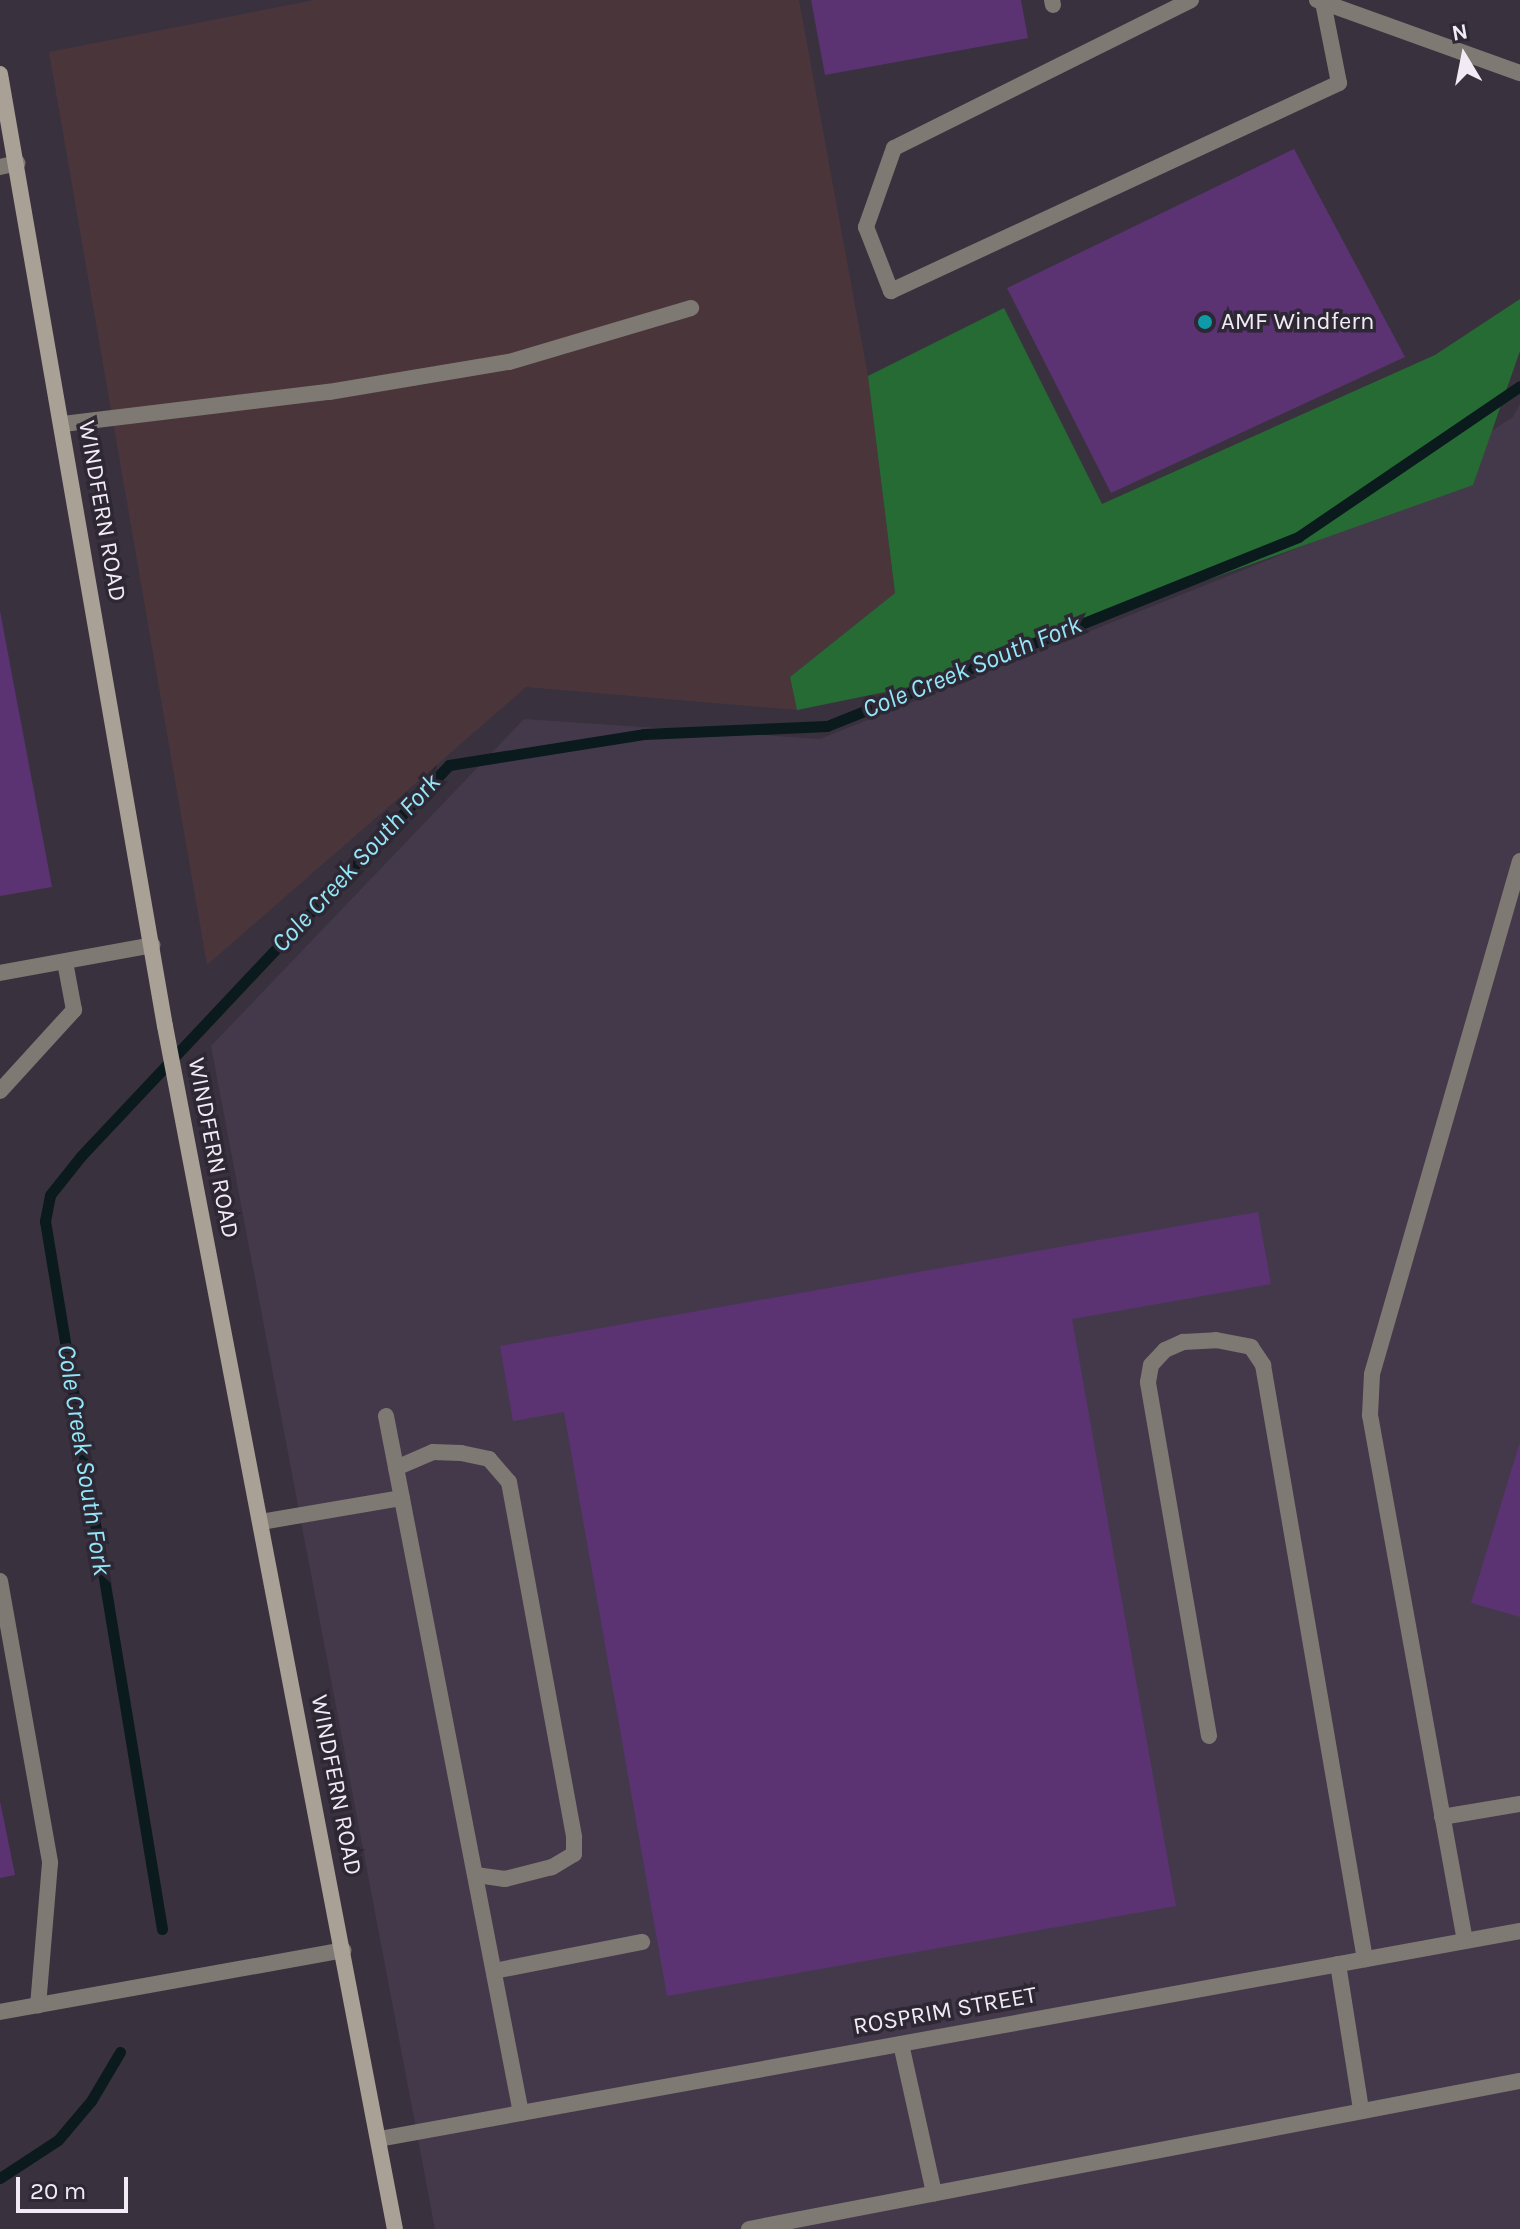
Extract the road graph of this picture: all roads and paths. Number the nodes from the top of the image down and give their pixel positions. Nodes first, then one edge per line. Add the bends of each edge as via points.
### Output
1 (1191, 0) edge
2 (1320, 1) edge
3 (1520, 73) edge
4 (0, 74) edge
5 (18, 163) junction
6 (0, 167) edge
7 (691, 308) dead end
8 (63, 424) junction
9 (1520, 861) edge
10 (152, 945) junction
11 (65, 962) junction
12 (0, 973) edge
13 (0, 1091) edge
14 (386, 1416) dead end
15 (396, 1468) junction
16 (402, 1498) junction
17 (261, 1522) junction
18 (0, 1581) edge
19 (1209, 1736) dead end
20 (1520, 1804) edge
21 (1442, 1817) junction
22 (475, 1875) junction
23 (1520, 1931) edge
24 (1465, 1941) junction
25 (642, 1942) dead end
26 (343, 1950) junction
27 (1365, 1959) junction
28 (1338, 1964) junction
29 (494, 1971) junction
30 (38, 2005) junction
31 (0, 2012) edge
32 (901, 2044) junction
33 (1520, 2081) edge
34 (1361, 2110) junction
35 (521, 2113) junction
36 (379, 2139) junction
37 (934, 2193) junction
38 (395, 2229) edge
39 (749, 2229) edge

1 - 2 street via 894,148 866,227 891,291 1339,83
2 - 3 street
4 - 5 street, WINDFERN ROAD
5 - 6 street
5 - 8 street, WINDFERN ROAD
7 - 8 street via 509,362 329,392
8 - 10 street, WINDFERN ROAD
9 - 21 street via 1372,1374 1370,1415
10 - 11 street
10 - 17 street, WINDFERN ROAD
11 - 12 street
11 - 13 street via 74,1010
14 - 15 street
15 - 16 street
15 - 22 street via 433,1452 461,1453 489,1459 509,1482 574,1854 552,1867 505,1879
16 - 17 street
16 - 22 street
17 - 26 street, WINDFERN ROAD
18 - 30 street via 50,1863
19 - 27 street via 1148,1382 1151,1365 1165,1350 1183,1342 1216,1340 1251,1347 1263,1365
20 - 21 street
21 - 24 street
22 - 29 street
23 - 24 street, ROSPRIM STREET
24 - 27 street, ROSPRIM STREET
25 - 29 street
26 - 30 street
26 - 36 street, WINDFERN ROAD
27 - 28 street, ROSPRIM STREET
28 - 32 street, ROSPRIM STREET
28 - 34 street
29 - 35 street
30 - 31 street
32 - 35 street, ROSPRIM STREET
32 - 37 street
33 - 34 street
34 - 37 street
35 - 36 street, ROSPRIM STREET
36 - 38 street, WINDFERN ROAD
37 - 39 street

